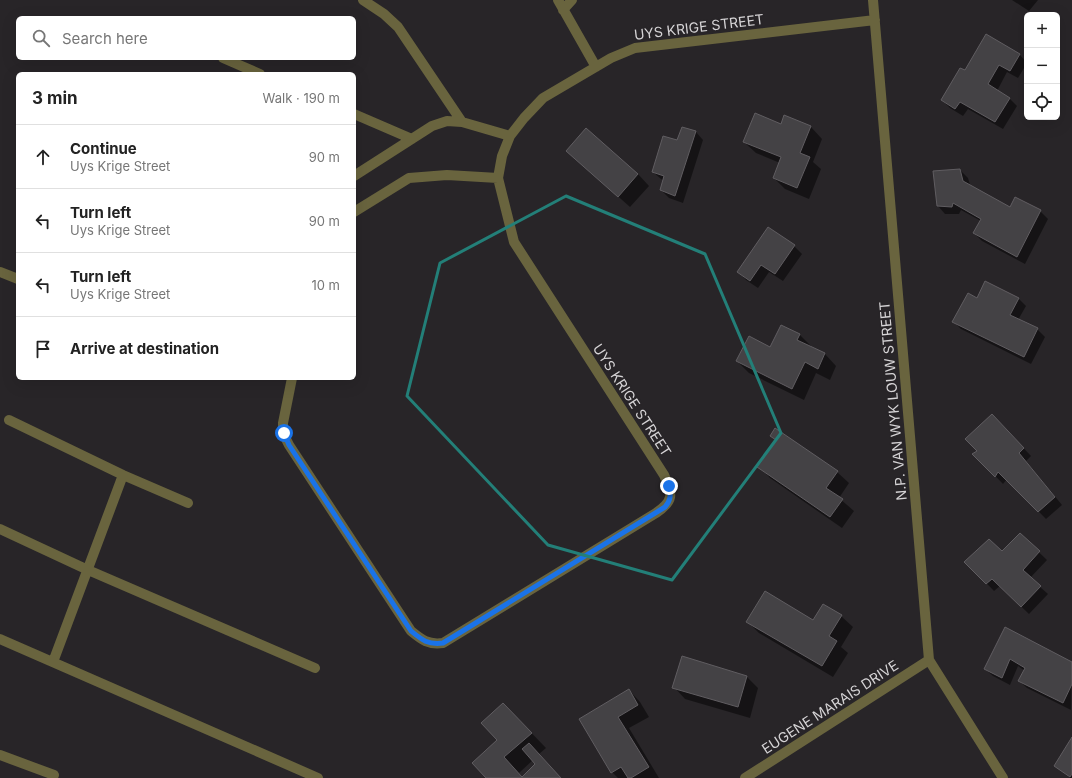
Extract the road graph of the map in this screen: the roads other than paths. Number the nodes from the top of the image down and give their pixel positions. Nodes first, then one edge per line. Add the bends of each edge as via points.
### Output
1 (363, 0) edge
2 (558, 0) edge
3 (572, 0) edge
4 (872, 0) edge
5 (564, 10) junction
6 (875, 20) junction
7 (228, 60) edge
8 (596, 67) junction
9 (255, 72) edge
10 (356, 115) edge
11 (462, 122) junction
12 (510, 136) junction
13 (412, 139) junction
14 (356, 175) edge
15 (498, 178) junction
16 (356, 211) edge
17 (0, 272) edge
18 (16, 278) edge
19 (292, 380) edge
20 (9, 420) dead end
21 (123, 475) junction
22 (188, 503) dead end
23 (0, 530) edge
24 (88, 570) junction
25 (0, 639) edge
26 (929, 660) junction
27 (53, 662) junction
28 (315, 668) dead end
29 (0, 755) edge
30 (54, 775) dead end
31 (318, 778) edge
32 (745, 778) edge
33 (1004, 778) edge

1 - 11 street via 398,27
2 - 5 street
3 - 5 street
4 - 6 street, N.P. VAN WYK LOUW STREET
5 - 8 street
6 - 8 street, UYS KRIGE STREET via 635,48
6 - 26 street, N.P. VAN WYK LOUW STREET
7 - 9 street
8 - 12 street, UYS KRIGE STREET via 543,98
10 - 13 street
11 - 12 street
11 - 13 street via 447,121 432,126
12 - 15 street, UYS KRIGE STREET via 502,156
13 - 14 street
15 - 16 street via 448,175 409,178
15 - 19 street, UYS KRIGE STREET via 514,242 664,475 671,496 665,507 443,643 428,642 411,631 289,445 282,423
17 - 18 street
20 - 21 street
21 - 22 street
21 - 24 street
23 - 24 street
24 - 27 street
24 - 28 street
25 - 27 street
26 - 32 street, EUGENE MARAIS DRIVE
26 - 33 street, N.P. VAN WYK LOUW STREET
27 - 31 street
29 - 30 street

